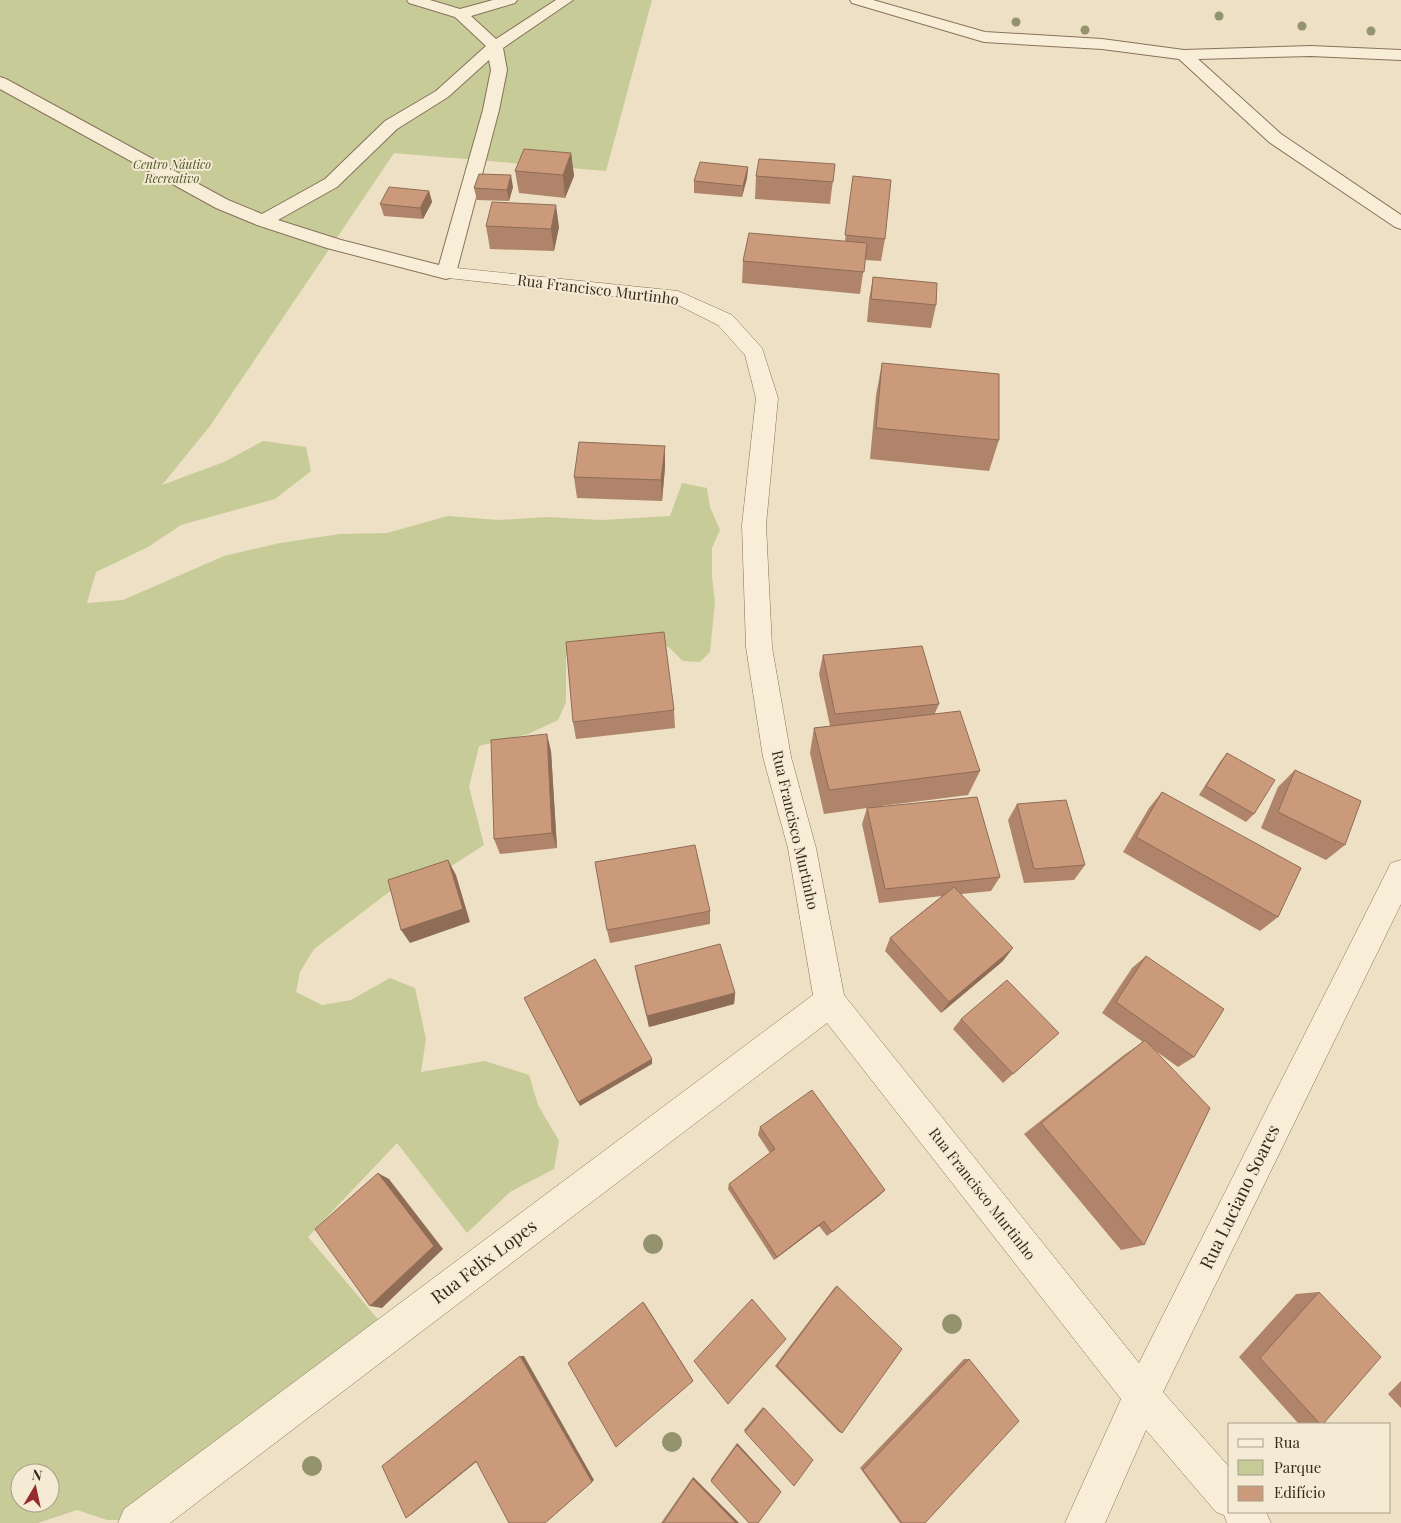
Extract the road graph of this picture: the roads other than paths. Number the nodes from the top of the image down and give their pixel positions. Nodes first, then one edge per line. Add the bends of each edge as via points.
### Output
1 (414, 0) edge
2 (510, 0) edge
3 (566, 0) edge
4 (858, 0) edge
5 (460, 14) junction
6 (495, 46) junction
7 (1184, 55) junction
8 (1401, 55) edge
9 (0, 82) edge
10 (263, 222) junction
11 (1401, 223) edge
12 (446, 273) junction
13 (1401, 873) edge
14 (830, 1002) junction
15 (1142, 1396) junction
16 (1228, 1496) edge
17 (1243, 1513) edge
18 (138, 1523) edge
19 (1085, 1523) edge
20 (1251, 1523) edge

1 - 5 lane
2 - 5 lane
3 - 6 lane
4 - 7 lane via 984,37 1102,44
5 - 6 lane
6 - 10 lane via 442,94 391,125 331,183
6 - 12 lane via 499,70 491,110
7 - 8 lane via 1311,50
7 - 11 lane via 1274,138
9 - 10 lane via 222,204
10 - 12 lane
12 - 14 street, Rua Francisco Murtinho via 678,297 725,320 755,353 767,398 754,525 759,647 777,757 802,848
13 - 15 street, Rua Luciano Soares
14 - 15 street, Rua Francisco Murtinho
14 - 18 street, Rua Felix Lopes
15 - 16 street, Rua Francisco Murtinho
15 - 19 street, Rua Luciano Soares
17 - 20 street

